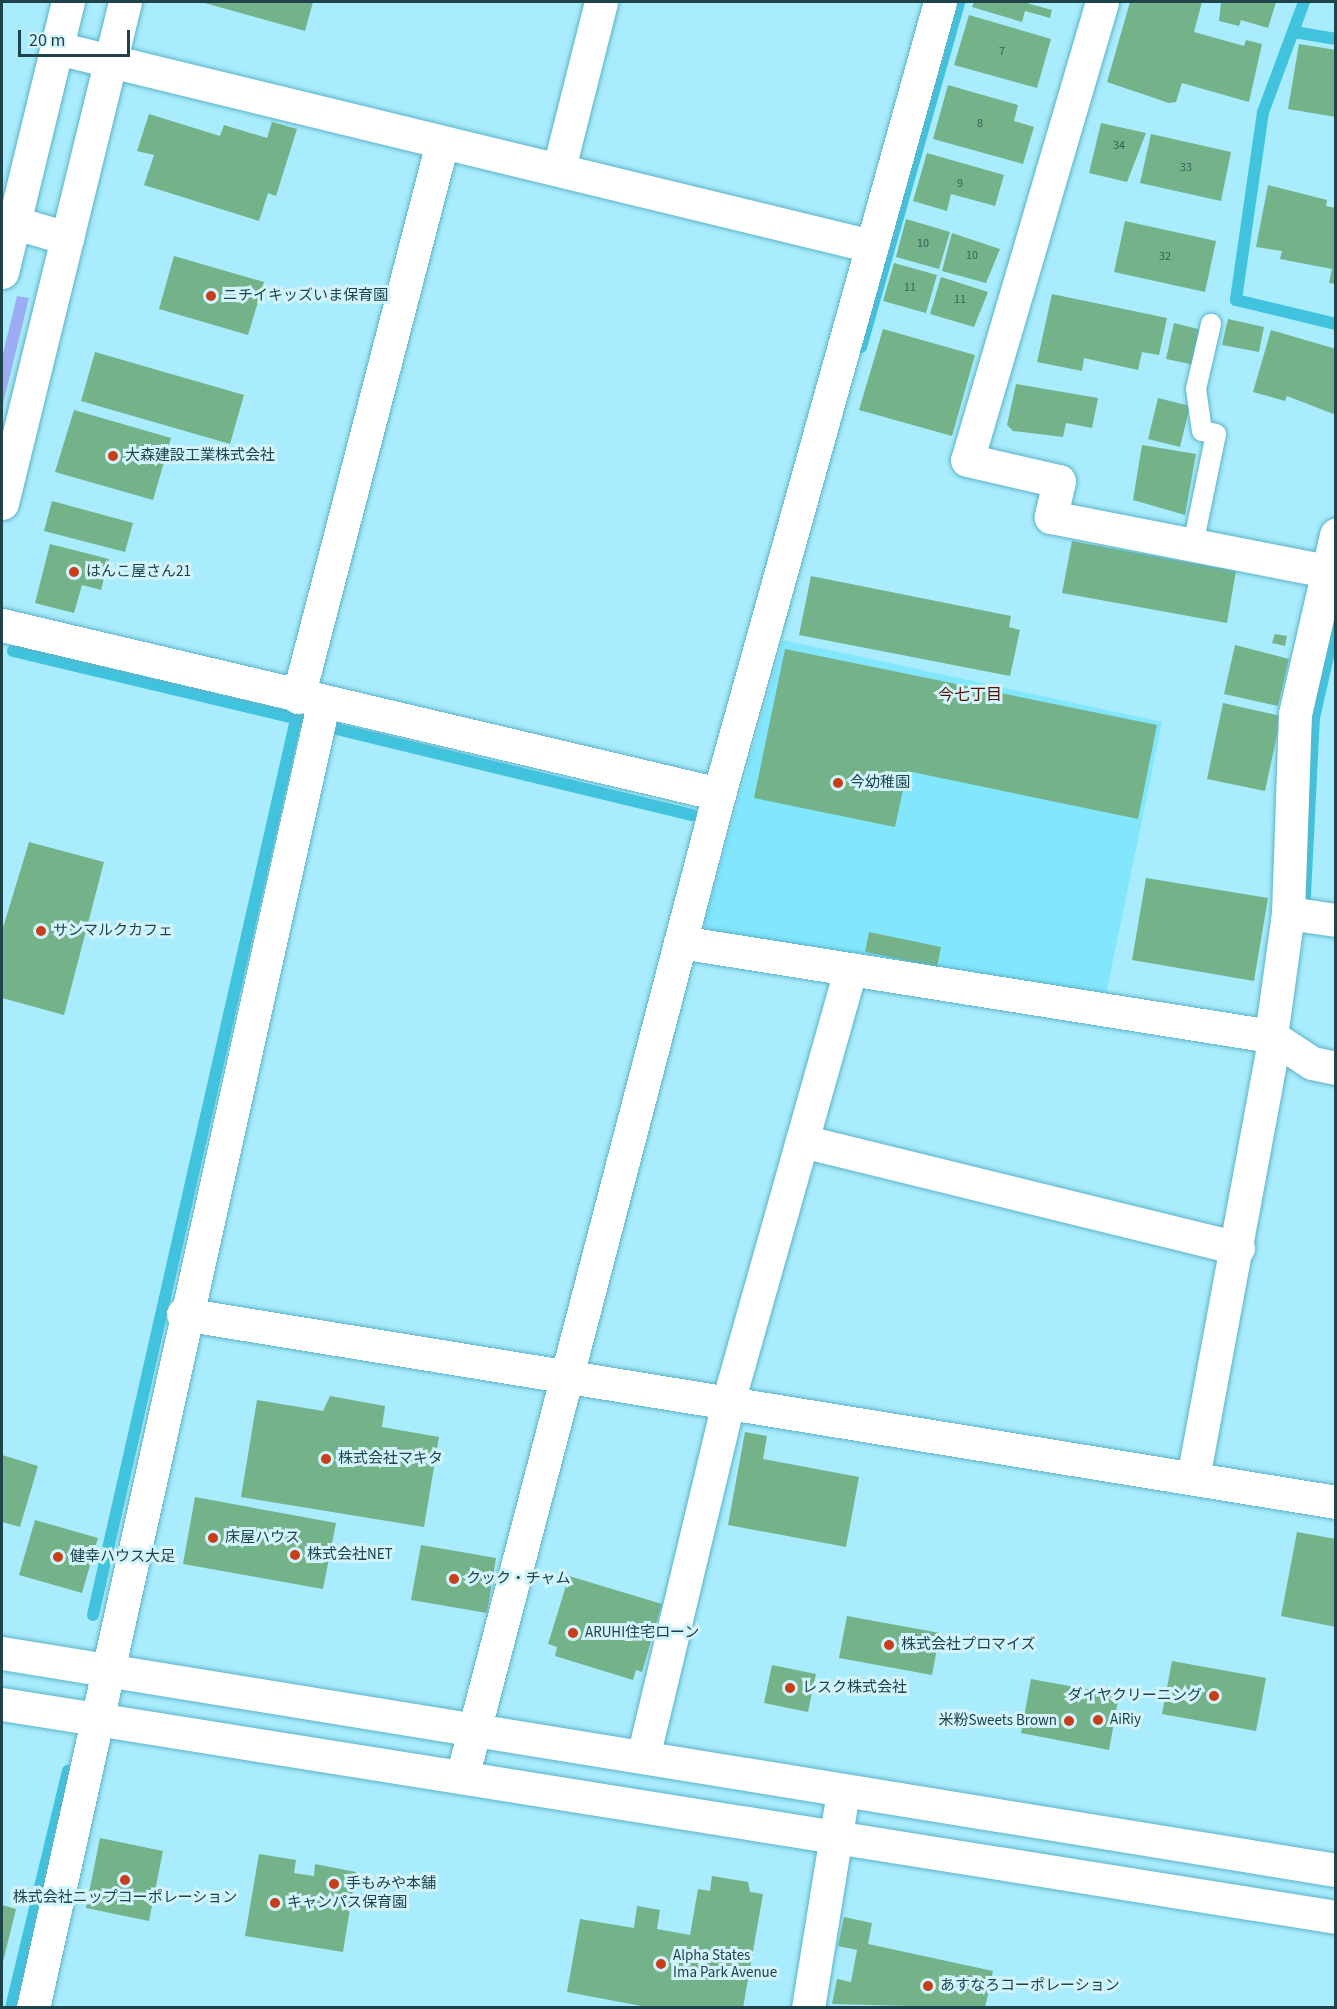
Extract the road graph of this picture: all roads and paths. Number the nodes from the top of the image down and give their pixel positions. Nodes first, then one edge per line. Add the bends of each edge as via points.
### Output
1 (68, 2) edge
2 (125, 2) edge
3 (601, 2) edge
4 (940, 2) edge
5 (1102, 2) edge
6 (57, 48) junction
7 (111, 62) junction
8 (442, 143) junction
9 (559, 168) junction
10 (7, 220) edge
11 (67, 238) junction
12 (871, 246) junction
13 (2, 272) edge
14 (1211, 324) dead end
15 (2, 503) edge
16 (1335, 535) edge
17 (1192, 545) junction
18 (1327, 571) junction
19 (2, 625) edge
20 (314, 712) junction
21 (719, 794) junction
22 (1307, 916) edge
23 (680, 942) junction
24 (850, 970) junction
25 (1280, 1043) junction
26 (1335, 1068) edge
27 (802, 1141) junction
28 (1238, 1248) junction
29 (183, 1314) junction
30 (565, 1376) junction
31 (728, 1402) junction
32 (1193, 1478) junction
33 (1335, 1502) edge
34 (2, 1653) edge
35 (106, 1673) junction
36 (2, 1704) edge
37 (99, 1719) junction
38 (476, 1729) junction
39 (643, 1757) junction
40 (462, 1777) junction
41 (843, 1791) junction
42 (836, 1838) junction
43 (1335, 1870) edge
44 (1335, 1917) edge
45 (33, 2007) edge
46 (808, 2007) edge

1 - 6 street
2 - 7 street
3 - 9 street
4 - 12 street
5 - 17 street via 967,460 1059,482 1051,517
6 - 7 street
6 - 10 street
7 - 8 street
7 - 11 street
8 - 9 street
8 - 20 street
9 - 12 street
10 - 11 street
10 - 13 street
11 - 15 street
12 - 21 street
14 - 17 lane via 1196,389 1202,430 1216,434
16 - 18 street
17 - 18 street
18 - 22 street via 1295,714
19 - 20 street
20 - 21 street
20 - 29 street
21 - 23 street
22 - 25 street
23 - 24 street
23 - 30 street
24 - 25 street
24 - 27 street
25 - 26 street
25 - 28 street
27 - 28 street
27 - 31 street
28 - 32 street via 1211,1363
29 - 30 street
29 - 35 street
30 - 31 street
30 - 38 street
31 - 32 street
31 - 39 street
32 - 33 street
34 - 35 street
35 - 37 street
35 - 38 street
36 - 37 street
37 - 40 street
37 - 45 street
38 - 39 street
38 - 40 street
39 - 41 street
40 - 42 street
41 - 42 street
41 - 43 street
42 - 44 street
42 - 46 street

